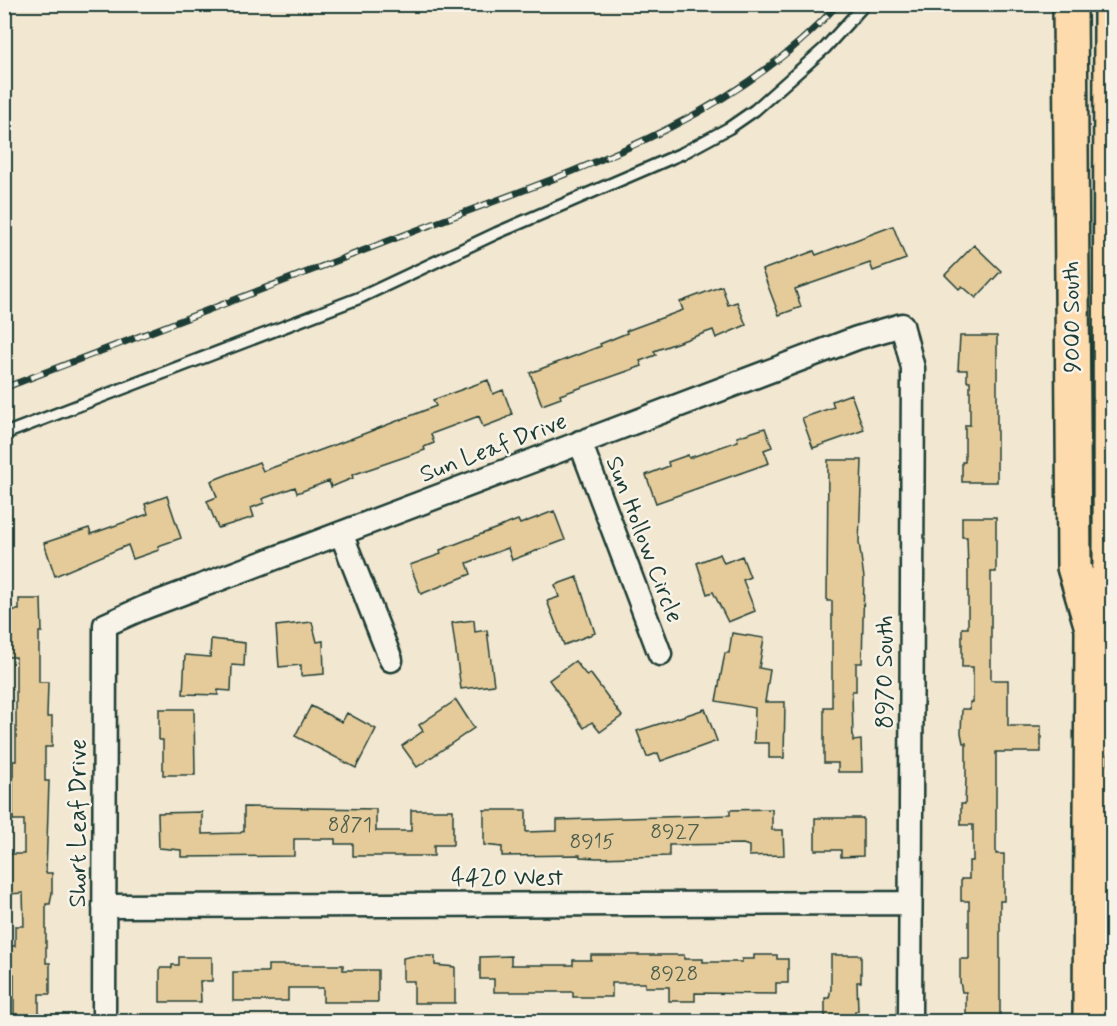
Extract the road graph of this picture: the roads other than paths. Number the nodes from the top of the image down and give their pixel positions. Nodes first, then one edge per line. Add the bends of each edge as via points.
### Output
1 (865, 4) edge
2 (1070, 4) edge
3 (1092, 4) edge
4 (1112, 4) edge
5 (1111, 130) junction
6 (902, 325) joint
7 (4, 434) edge
8 (580, 442) junction
9 (341, 533) junction
10 (105, 625) joint
11 (1092, 628) junction
12 (660, 654) dead end
13 (391, 660) dead end
14 (910, 903) junction
15 (104, 906) junction
16 (104, 1022) edge
17 (910, 1022) edge
18 (1090, 1022) edge

1 - 7 lane via 825,48 755,110 683,153 496,233 359,298
2 - 11 main road, 9000 South via 1074,567
3 - 5 main road via 1093,111 1096,121
4 - 5 main road, 9000 South
5 - 11 main road, 9000 South via 1110,567
6 - 8 street, Sun Leaf Drive via 856,338
6 - 14 street, 8970 South via 913,368
8 - 9 street, Sun Leaf Drive
8 - 12 street, Sun Hollow Circle
9 - 10 street, Sun Leaf Drive
9 - 13 street
10 - 15 street, Short Leaf Drive
11 - 18 main road, 9000 South
14 - 15 street, 4420 West
14 - 17 street, 8970 South
15 - 16 street, Short Leaf Drive

